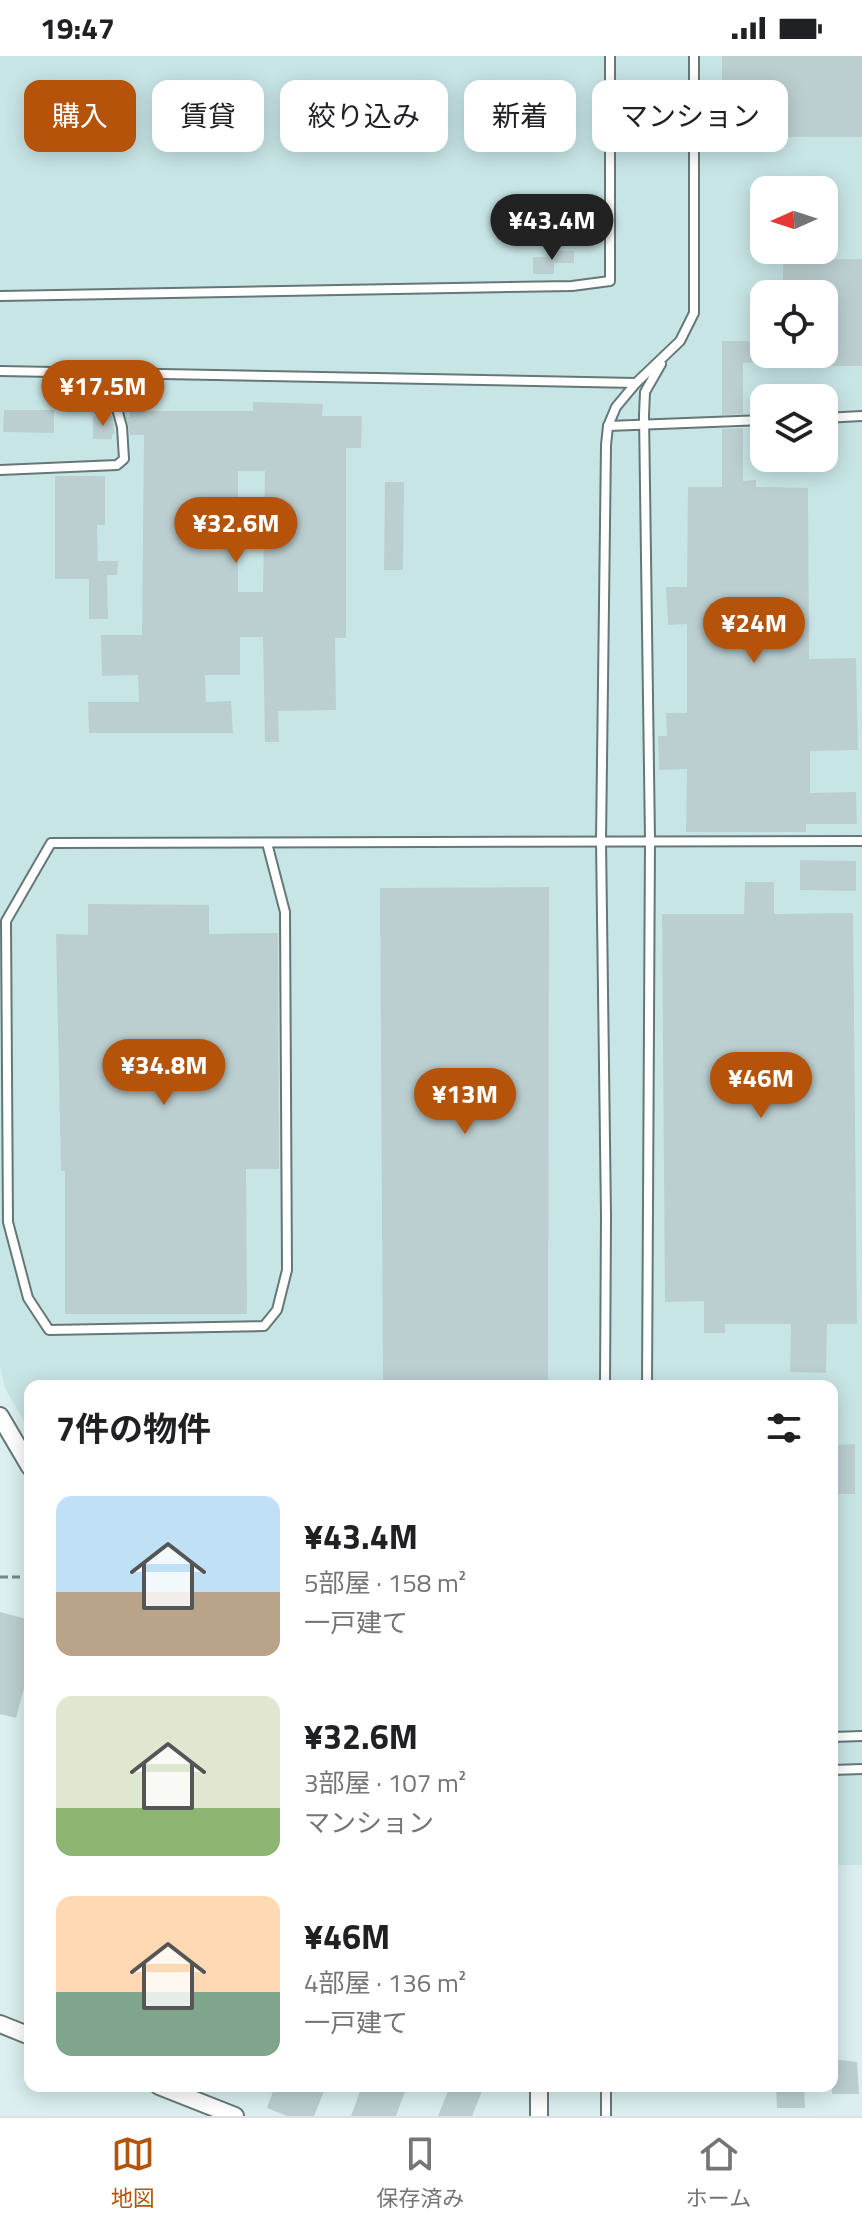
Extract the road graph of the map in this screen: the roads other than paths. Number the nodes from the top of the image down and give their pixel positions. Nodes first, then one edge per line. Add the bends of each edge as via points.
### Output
1 (610, 56) edge
2 (694, 56) edge
3 (0, 296) edge
4 (668, 353) junction
5 (0, 371) edge
6 (95, 372) junction
7 (636, 383) junction
8 (862, 416) edge
9 (838, 417) edge
10 (750, 421) edge
11 (644, 425) junction
12 (608, 426) junction
13 (0, 470) edge
14 (650, 840) junction
15 (601, 841) junction
16 (862, 841) edge
17 (267, 843) junction
18 (605, 1380) edge
19 (647, 1380) edge
20 (0, 1416) edge
21 (24, 1457) edge
22 (862, 1736) edge
23 (838, 1737) edge
24 (862, 1769) edge
25 (838, 1770) edge
26 (0, 2024) edge
27 (24, 2034) edge
28 (174, 2092) edge
29 (539, 2092) edge
30 (606, 2092) edge
31 (235, 2116) edge
32 (539, 2116) edge
33 (606, 2116) edge

1 - 3 lane via 610,281 572,286
2 - 4 lane via 694,313
4 - 7 lane
4 - 11 lane via 645,392
5 - 6 lane
6 - 7 lane
6 - 13 lane via 116,405 124,459 117,465
7 - 12 lane
8 - 9 lane
10 - 11 lane
11 - 12 lane
11 - 14 lane
12 - 15 lane
14 - 15 lane
14 - 16 lane
14 - 19 lane
15 - 17 lane
15 - 18 lane
17 - 17 lane via 285,912 287,1270 277,1310 264,1326 49,1330 28,1298 8,1222 6,921 51,843
20 - 21 street
22 - 23 lane
24 - 25 lane
26 - 27 street
28 - 31 street
29 - 32 street
30 - 33 lane

